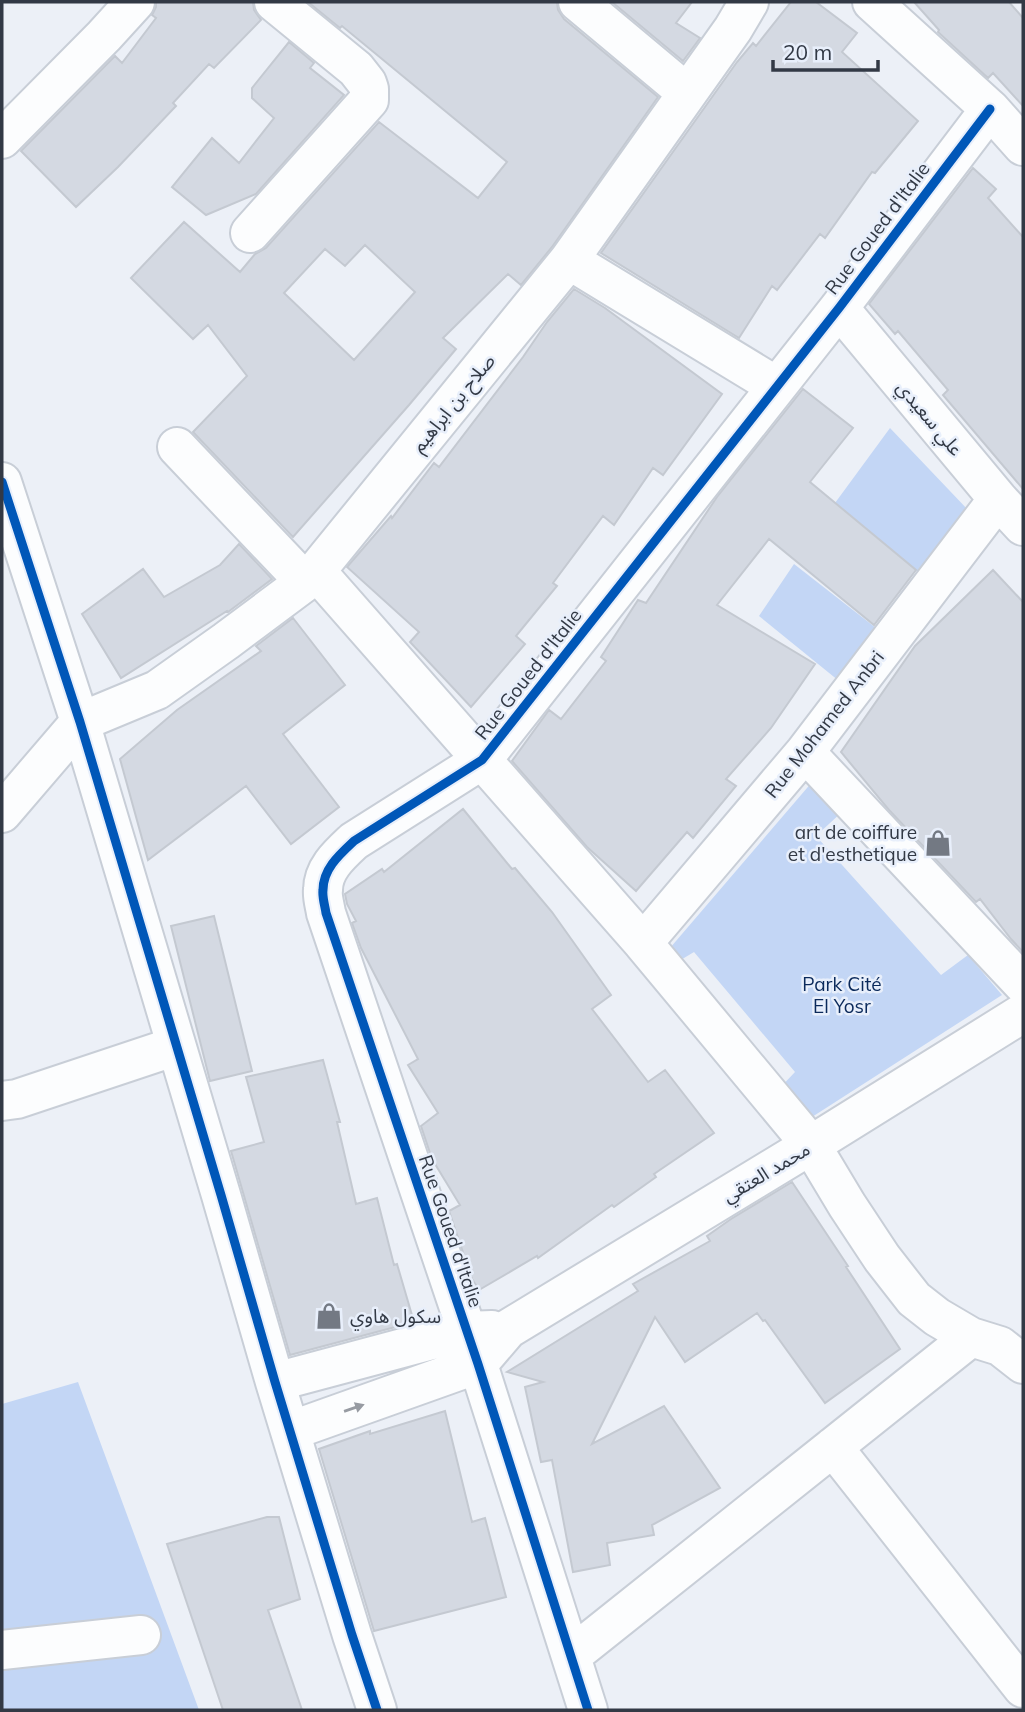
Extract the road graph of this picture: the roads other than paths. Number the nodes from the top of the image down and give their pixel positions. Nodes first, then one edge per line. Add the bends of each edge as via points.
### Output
1 (135, 2) edge
2 (274, 2) edge
3 (578, 2) edge
4 (749, 2) edge
5 (872, 2) edge
6 (687, 93) junction
7 (990, 109) junction
8 (2, 139) edge
9 (1023, 146) edge
10 (250, 233) dead end
11 (569, 260) junction
12 (839, 308) junction
13 (776, 386) junction
14 (177, 447) dead end
15 (2, 482) edge
16 (1011, 513) edge
17 (310, 577) junction
18 (80, 722) junction
19 (805, 752) junction
20 (482, 761) junction
21 (2, 813) edge
22 (643, 943) junction
23 (1023, 984) edge
24 (1023, 1013) edge
25 (176, 1046) junction
26 (2, 1101) edge
27 (811, 1145) junction
28 (971, 1337) junction
29 (472, 1348) junction
30 (1023, 1364) edge
31 (275, 1382) junction
32 (290, 1431) junction
33 (833, 1447) junction
34 (141, 1635) dead end
35 (2, 1650) edge
36 (571, 1656) junction
37 (1023, 1688) edge
38 (377, 1710) edge
39 (588, 1710) edge

1 - 8 street
2 - 10 street via 356,69 367,83 369,100
3 - 6 street
4 - 6 street, صلاح بن ابراهيم
5 - 7 street
6 - 11 street, صلاح بن ابراهيم
7 - 9 street
7 - 12 street, Rue Goued d'Italie
11 - 13 street
11 - 17 street, صلاح بن ابراهيم
12 - 13 street, Rue Goued d'Italie
12 - 16 street, علي سعيدي
13 - 20 street, Rue Goued d'Italie
14 - 17 street
15 - 18 street
16 - 19 street, Rue Mohamed Anbri
17 - 18 street, صلاح بن ابراهيم via 158,690
17 - 20 street
18 - 21 street
18 - 25 street
19 - 22 street, Rue Mohamed Anbri
19 - 23 street
20 - 22 street
20 - 29 street, Rue Goued d'Italie via 354,841 328,869 323,889 326,913
22 - 27 street
24 - 27 street, محمد العتقي
25 - 26 street via 17,1100
25 - 31 street
27 - 28 street via 914,1299
27 - 29 street, محمد العتقي
28 - 30 street via 1000,1346
28 - 33 street
29 - 31 street, محمد العتقي
32 -> 29 street, محمد العتقي
29 - 36 street, Rue Goued d'Italie
31 - 32 street
32 - 38 street
33 - 36 street
33 - 37 street
34 - 35 street
36 - 39 street, Rue Goued d'Italie

